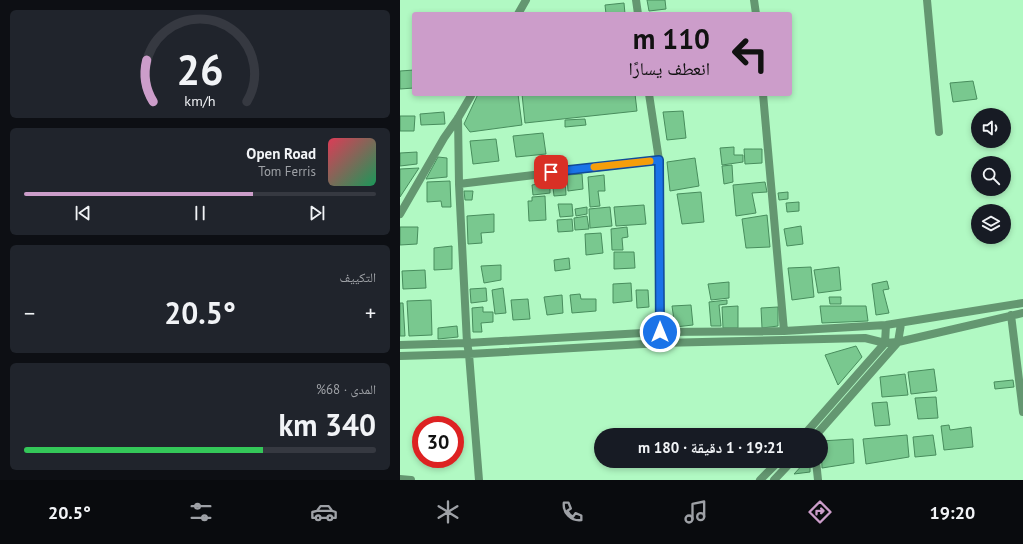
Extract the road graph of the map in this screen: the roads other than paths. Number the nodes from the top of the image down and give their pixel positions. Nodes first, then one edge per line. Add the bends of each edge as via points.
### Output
1 (526, 0) edge
2 (636, 0) edge
3 (754, 0) edge
4 (927, 0) edge
5 (519, 12) edge
6 (638, 12) edge
7 (756, 12) edge
8 (471, 96) edge
9 (650, 96) edge
10 (763, 96) edge
11 (458, 118) junction
12 (939, 132) dead end
13 (659, 160) junction
14 (459, 184) junction
15 (400, 214) edge
16 (1023, 303) edge
17 (1023, 313) edge
18 (1011, 315) junction
19 (901, 324) junction
20 (886, 326) junction
21 (784, 331) junction
22 (660, 332) junction
23 (898, 342) junction
24 (467, 343) junction
25 (885, 343) junction
26 (400, 345) edge
27 (469, 354) junction
28 (400, 356) edge
29 (1023, 412) edge
30 (810, 428) edge
31 (822, 428) edge
32 (772, 468) edge
33 (785, 468) edge
34 (817, 468) edge
35 (400, 479) edge
36 (411, 480) edge
37 (479, 480) edge
38 (760, 480) edge
39 (774, 480) edge
40 (818, 480) edge

1 - 5 street
2 - 6 street
3 - 7 street
4 - 12 street
8 - 11 street
9 - 13 street
10 - 21 street
11 - 14 street
11 - 15 street
13 - 14 street
13 - 22 street
14 - 24 street
16 - 19 street
17 - 18 street
18 - 23 street
18 - 29 street
19 - 20 street
19 - 23 street
20 - 21 street
20 - 25 street
21 - 22 street
22 - 24 street
23 - 25 street
23 - 31 street
24 - 26 street
24 - 27 street
25 - 27 street via 865,338 669,343
25 - 30 street
27 - 28 street
27 - 37 street
32 - 38 street
33 - 39 street
34 - 40 street
35 - 36 street

